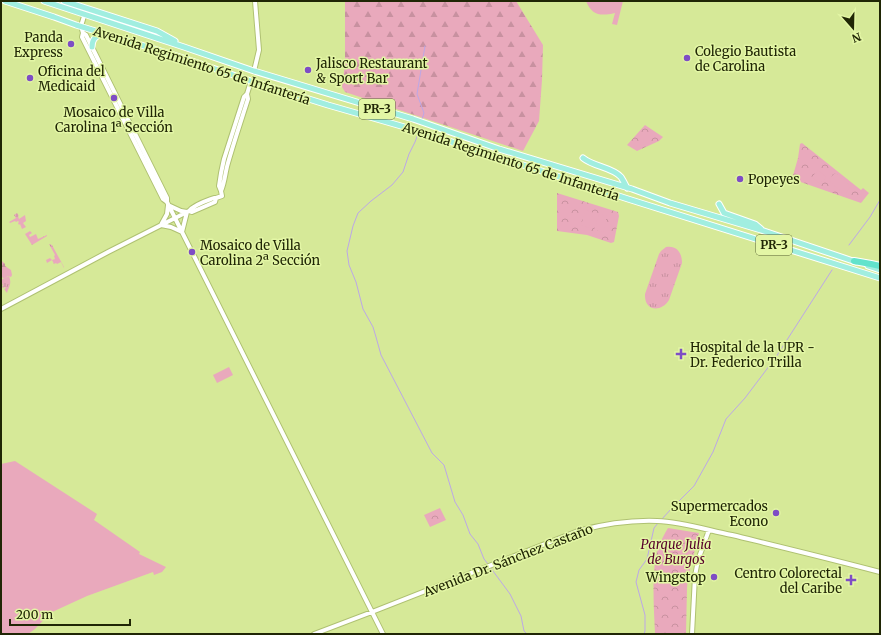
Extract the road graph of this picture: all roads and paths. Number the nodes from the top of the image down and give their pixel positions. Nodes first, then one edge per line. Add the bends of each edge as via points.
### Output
1 (5, 1) edge
2 (44, 1) edge
3 (64, 1) edge
4 (255, 1) edge
5 (86, 11) junction
6 (81, 26) junction
7 (83, 33) junction
8 (103, 33) junction
9 (92, 47) junction
10 (254, 71) junction
11 (251, 81) junction
12 (583, 158) dead end
13 (627, 188) junction
14 (167, 203) junction
15 (719, 204) dead end
16 (188, 211) junction
17 (175, 218) junction
18 (161, 225) junction
19 (761, 230) junction
20 (182, 232) junction
21 (854, 261) junction
22 (880, 266) edge
23 (880, 270) edge
24 (880, 278) edge
25 (1, 309) edge
26 (709, 530) junction
27 (880, 572) edge
28 (372, 612) junction
29 (314, 634) edge
30 (383, 634) edge
31 (692, 634) edge

1 - 6 main road, Avenida Regimiento 65 de Infantería / PR-3
2 - 5 main road, Avenida Regimiento 65 de Infantería
3 - 5 main road
4 - 10 street via 259,50
5 - 6 street
5 - 10 main road, Avenida Regimiento 65 de Infantería / PR-3 via 157,31 184,47
6 - 7 street
6 - 8 main road, Avenida Regimiento 65 de Infantería / PR-3
7 - 9 street
7 - 14 street via 82,37 112,98
8 - 9 main road via 95,38
8 - 11 main road, Avenida Regimiento 65 de Infantería / PR-3
9 - 14 street via 167,198
10 - 13 main road, Avenida Regimiento 65 de Infantería / PR-3
11 - 16 street via 229,152 222,196 216,198 215,202 192,212
11 - 24 main road, Avenida Regimiento 65 de Infantería / PR-3 via 415,130
12 - 13 main road via 614,172 621,177
13 - 19 main road, Avenida Regimiento 65 de Infantería / PR-3
14 - 16 street via 180,211
14 - 17 street
14 - 18 street via 167,214
15 - 19 main road via 724,213 755,224
16 - 17 street
16 - 20 street
17 - 18 street
17 - 20 street
18 - 20 street
18 - 25 street
19 - 21 main road, Avenida Regimiento 65 de Infantería / PR-3
20 - 28 street
21 - 22 highway
21 - 23 main road, Avenida Regimiento 65 de Infantería / PR-3
26 - 27 street, Avenida Dr. Sánchez Castaño
26 - 28 street, Avenida Dr. Sánchez Castaño via 658,521 598,525
26 - 31 street via 694,576
28 - 29 street, Avenida Dr. Sánchez Castaño
28 - 30 street

